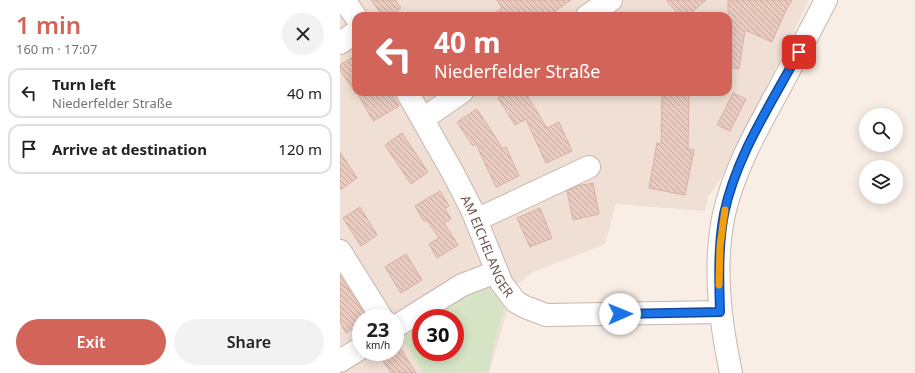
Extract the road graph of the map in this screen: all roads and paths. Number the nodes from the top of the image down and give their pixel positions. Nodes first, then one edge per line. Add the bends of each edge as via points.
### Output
1 (344, 0) edge
2 (611, 0) edge
3 (826, 0) edge
4 (352, 12) edge
5 (593, 12) edge
6 (352, 35) edge
7 (340, 44) edge
8 (409, 96) edge
9 (456, 96) edge
10 (423, 119) junction
11 (588, 167) dead end
12 (476, 220) junction
13 (340, 251) edge
14 (496, 272) junction
15 (376, 309) edge
16 (720, 312) junction
17 (404, 321) edge
18 (352, 354) edge
19 (340, 361) edge
20 (731, 373) edge

1 - 4 street
2 - 5 street
3 - 16 street via 753,137 732,185 724,214 720,246
6 - 7 street
8 - 10 street, AM EICHELANGER
9 - 10 street
10 - 12 street, AM EICHELANGER via 454,173
11 - 12 street
12 - 14 street, AM EICHELANGER
13 - 15 street
14 - 16 street, AM EICHELANGER via 516,302 546,315
14 - 17 street via 462,285
16 - 20 street
18 - 19 street

